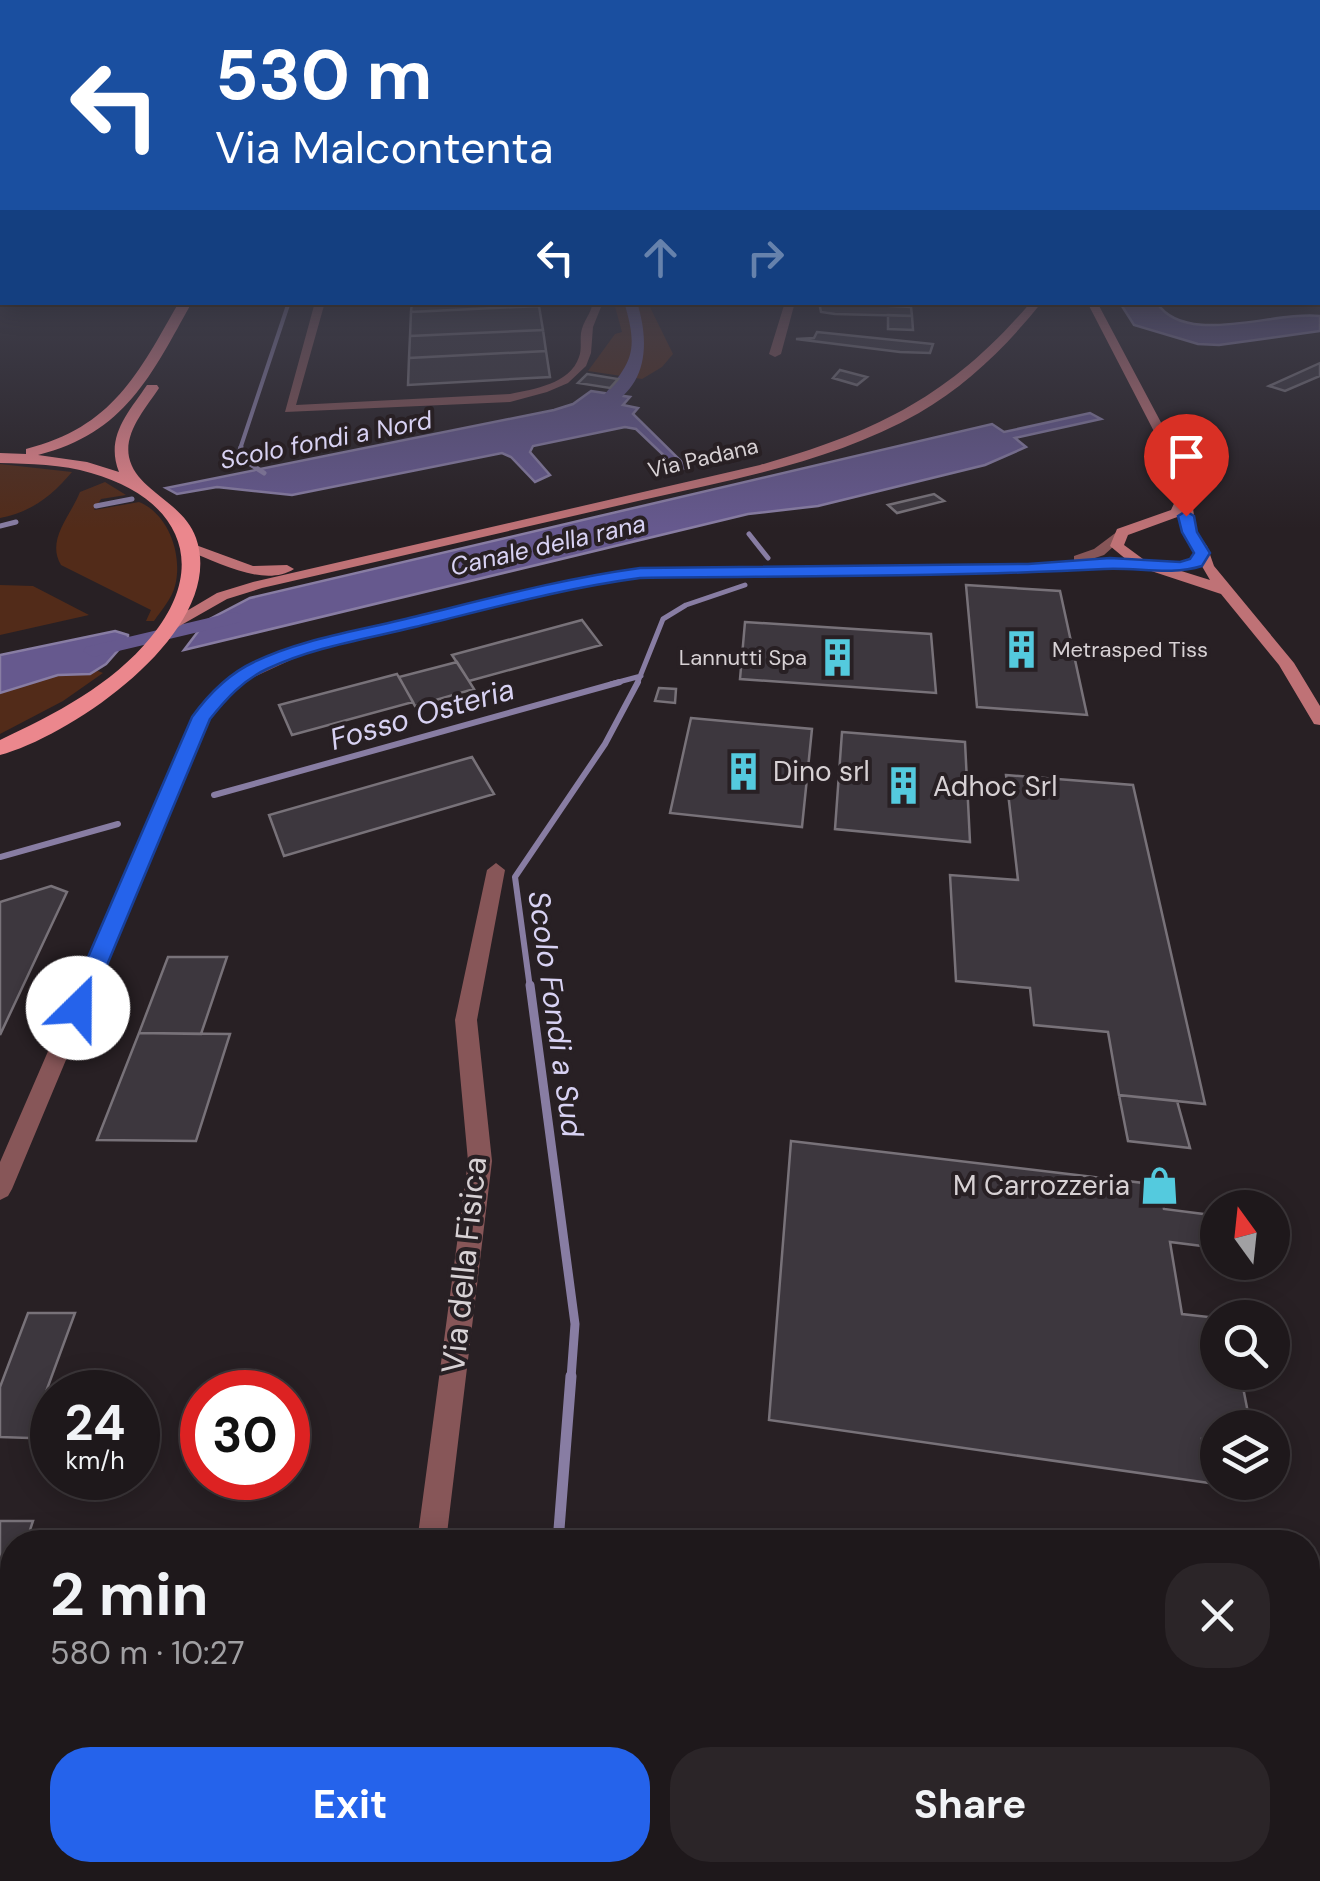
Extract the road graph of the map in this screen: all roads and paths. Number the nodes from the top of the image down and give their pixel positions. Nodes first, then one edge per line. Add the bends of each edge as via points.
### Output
1 (155, 353) edge
2 (173, 353) edge
3 (306, 353) edge
4 (585, 353) edge
5 (993, 353) edge
6 (1119, 353) edge
7 (0, 458) edge
8 (135, 484) junction
9 (1184, 492) junction
10 (1136, 526) junction
11 (1118, 535) junction
12 (1198, 546) junction
13 (193, 548) junction
14 (334, 565) junction
15 (1161, 568) junction
16 (1028, 569) junction
17 (1244, 610) junction
18 (171, 625) junction
19 (1320, 720) edge
20 (0, 748) edge
21 (496, 870) dead end
22 (0, 1189) edge
23 (432, 1530) edge

1 - 7 main road via 107,422 64,445
2 - 8 main road via 119,446 120,465
3 - 4 street via 290,409 510,398 566,381
5 - 14 main road, Via Padana via 950,391 846,444
6 - 9 main road
7 - 8 main road via 76,465
8 - 13 main road via 179,518
9 - 10 main road via 1177,513
9 - 12 main road
10 - 11 main road
10 - 12 main road via 1167,527
11 - 15 main road via 1124,554
11 - 16 street via 1089,556
12 - 15 main road via 1190,565
12 - 17 main road
13 - 14 main road, Via Padana via 250,570
13 - 18 main road via 189,592
14 - 18 main road, Via Padana via 222,596
15 - 16 street via 1110,563
15 - 17 main road via 1210,584
16 - 22 street via 618,575 303,649 240,677 201,717
17 - 19 main road
18 - 20 main road via 137,663 88,701
21 - 23 street, Via della Fisica via 466,1020 480,1161

